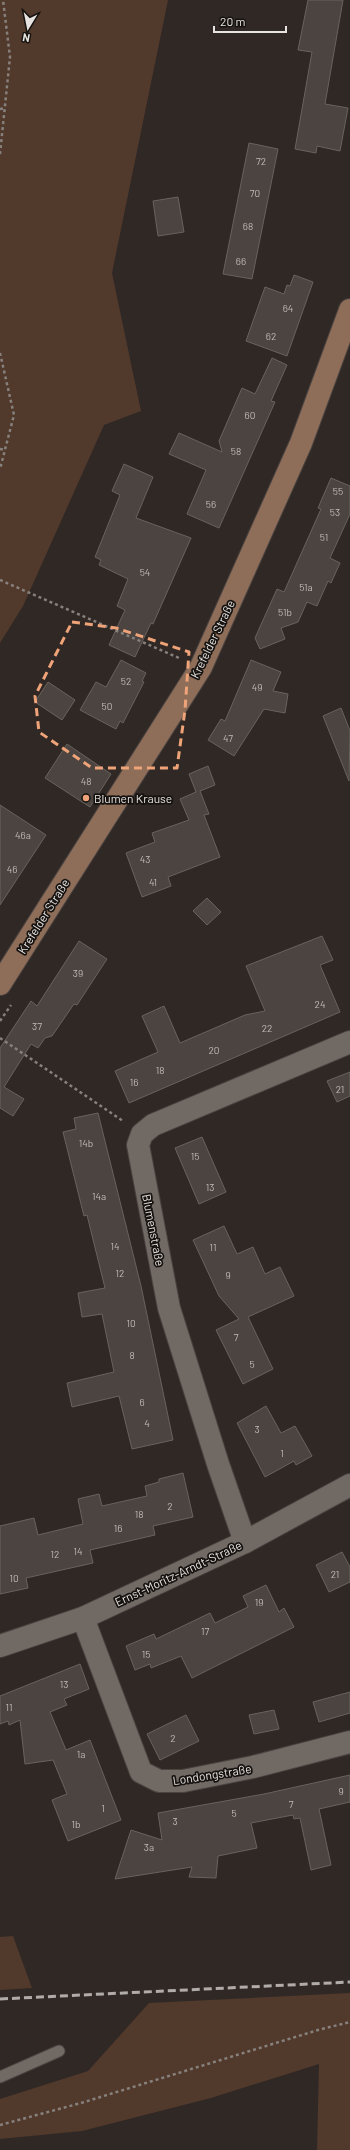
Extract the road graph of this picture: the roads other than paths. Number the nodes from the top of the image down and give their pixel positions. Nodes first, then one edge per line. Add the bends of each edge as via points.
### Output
1 (350, 310) edge
2 (0, 984) edge
3 (350, 1042) edge
4 (350, 1485) edge
5 (245, 1542) junction
6 (83, 1618) junction
7 (0, 1646) edge
8 (350, 1742) edge
9 (59, 2051) dead end
10 (0, 2077) edge

1 - 2 main road, Krefelder Straße via 301,443 201,667
3 - 5 street, Blumenstraße via 153,1125 142,1134 138,1145 169,1308
4 - 5 street, Ernst-Moritz-Arndt-Straße
5 - 6 street, Ernst-Moritz-Arndt-Straße
6 - 7 street, Ernst-Moritz-Arndt-Straße
6 - 8 street, Londongstraße via 141,1772 159,1781 183,1781 253,1767
9 - 10 lane

